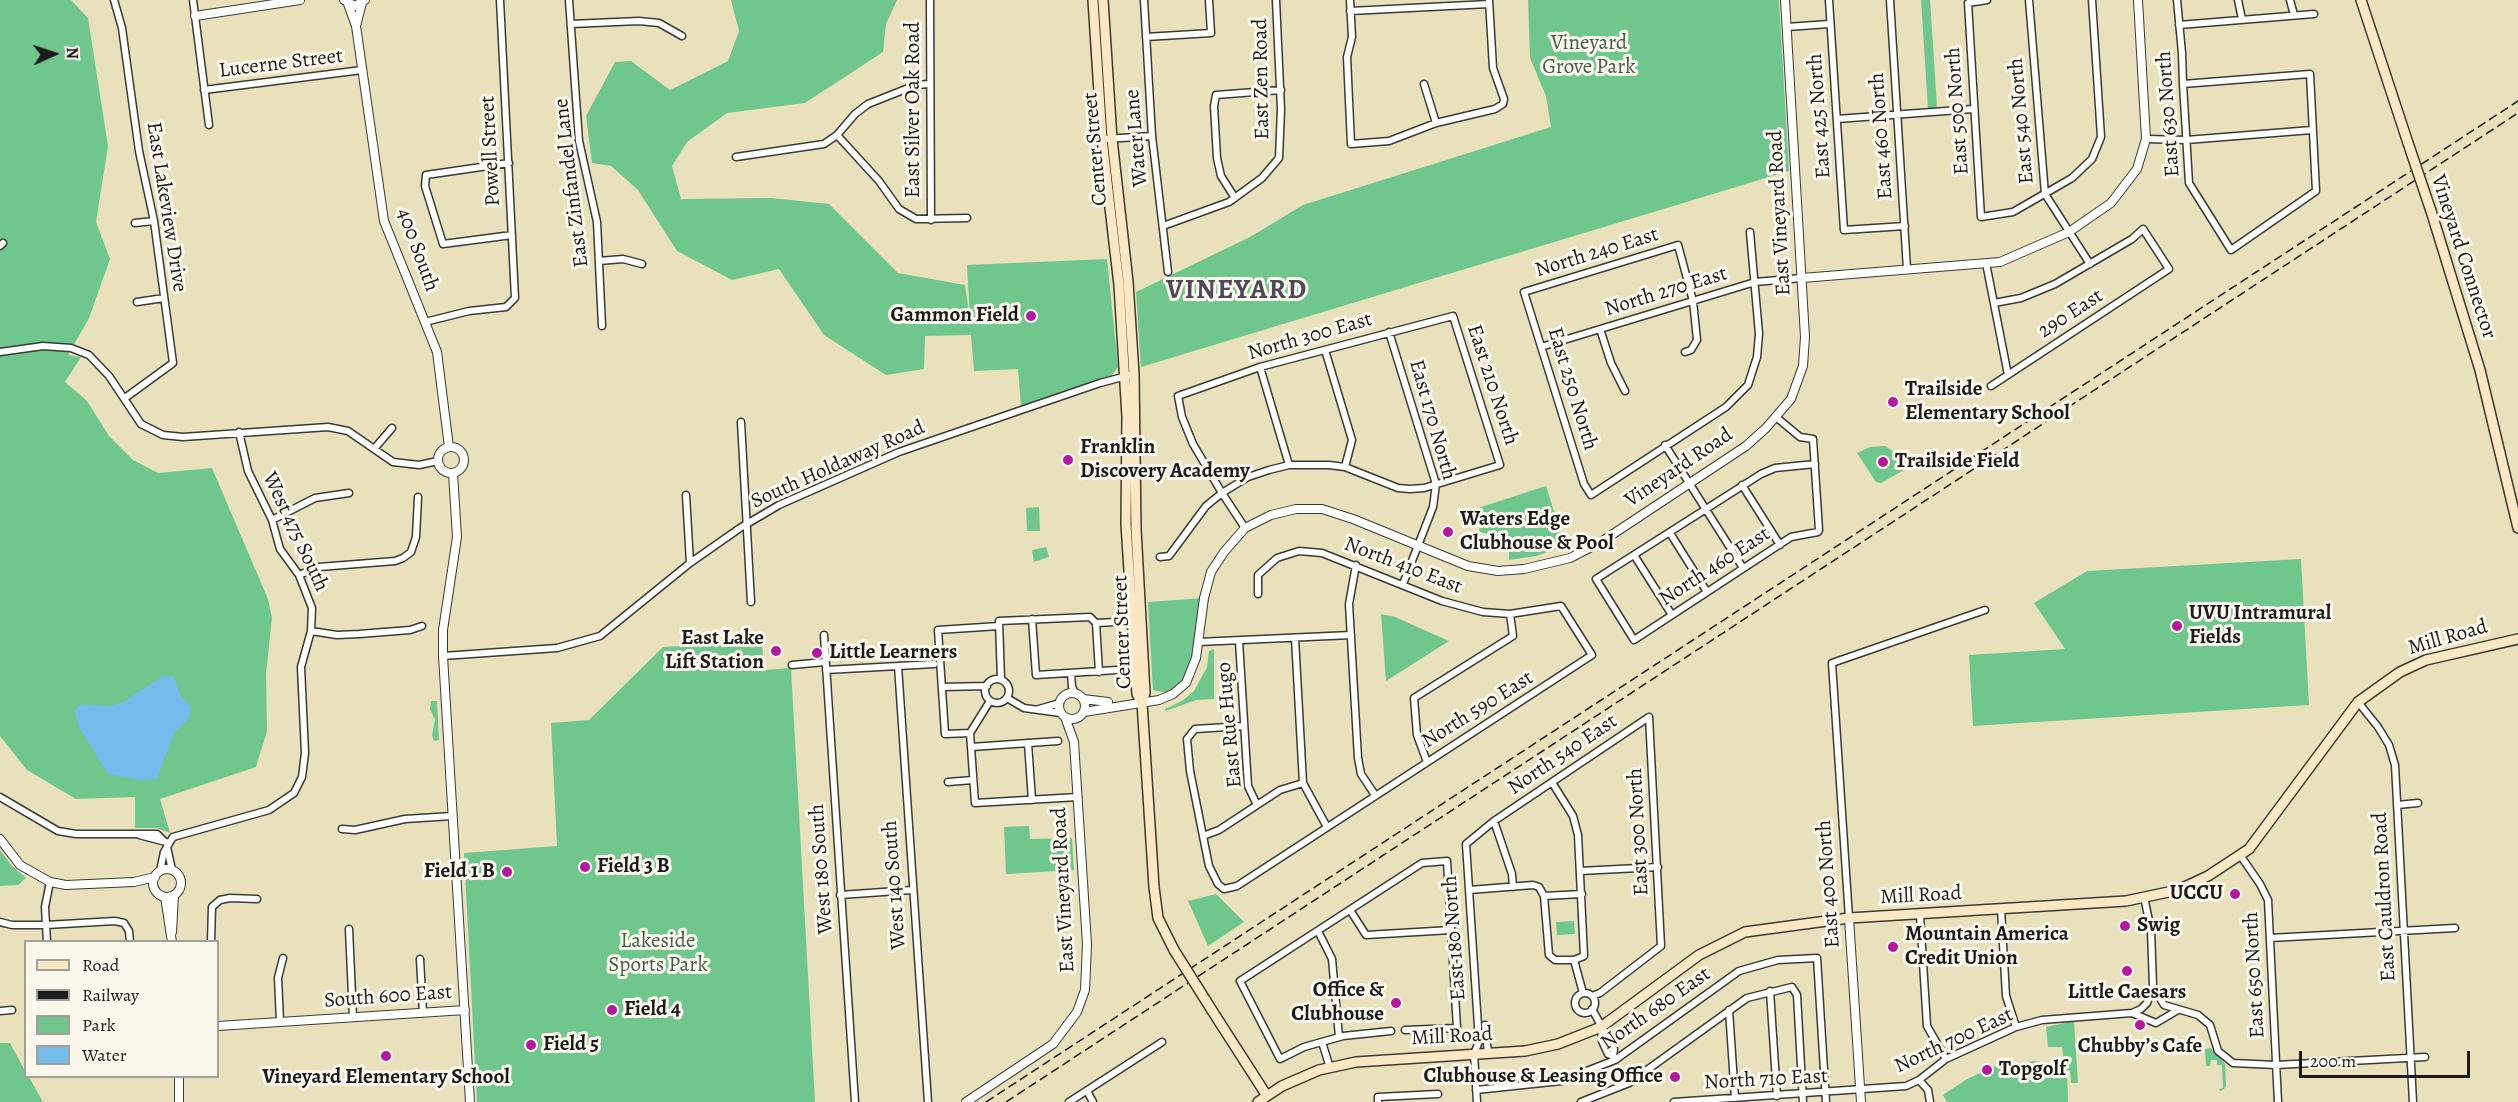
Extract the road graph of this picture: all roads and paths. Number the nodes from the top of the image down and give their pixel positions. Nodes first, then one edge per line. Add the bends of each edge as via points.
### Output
1 (114, 0) edge
2 (193, 0) edge
3 (300, 0) edge
4 (500, 0) edge
5 (569, 0) edge
6 (930, 0) edge
7 (1093, 0) edge
8 (1103, 0) edge
9 (1144, 0) edge
10 (1209, 0) edge
11 (1276, 0) edge
12 (1350, 0) edge
13 (1785, 0) edge
14 (1829, 0) edge
15 (1890, 0) edge
16 (1987, 0) edge
17 (2029, 0) edge
18 (2092, 0) edge
19 (2138, 0) edge
20 (2177, 0) edge
21 (2238, 0) edge
22 (2290, 0) edge
23 (2361, 0) edge
24 (344, 1) edge
25 (276, 2) edge
26 (364, 2) edge
27 (1489, 2) edge
28 (1350, 11) junction
29 (2314, 14) dead end
30 (195, 15) junction
31 (2294, 15) junction
32 (2242, 19) junction
33 (571, 24) junction
34 (1829, 24) junction
35 (2179, 24) junction
36 (356, 26) junction
37 (1787, 27) junction
38 (682, 36) dead end
39 (1146, 38) junction
40 (362, 70) junction
41 (929, 84) junction
42 (1424, 84) dead end
43 (2183, 84) junction
44 (204, 90) junction
45 (1281, 90) junction
46 (1973, 109) junction
47 (1898, 114) junction
48 (1837, 119) junction
49 (1436, 123) junction
50 (209, 125) dead end
51 (2312, 130) junction
52 (837, 135) junction
53 (1152, 136) junction
54 (1107, 139) junction
55 (2146, 139) junction
56 (1090, 140) dead end
57 (2186, 140) junction
58 (736, 157) dead end
59 (508, 164) junction
60 (2045, 194) junction
61 (1235, 198) junction
62 (967, 219) dead end
63 (154, 220) junction
64 (931, 220) junction
65 (135, 223) dead end
66 (1163, 226) junction
67 (1905, 226) junction
68 (1750, 232) dead end
69 (2069, 232) junction
70 (512, 235) junction
71 (599, 261) junction
72 (1986, 263) junction
73 (642, 264) dead end
74 (2090, 264) junction
75 (1907, 269) junction
76 (1168, 272) dead end
77 (1802, 278) junction
78 (1755, 282) junction
79 (1524, 292) joint
80 (164, 298) junction
81 (1694, 301) junction
82 (137, 302) dead end
83 (1994, 303) junction
84 (1453, 315) joint
85 (425, 322) junction
86 (602, 326) dead end
87 (1600, 329) junction
88 (1389, 332) junction
89 (1541, 347) junction
90 (1325, 350) junction
91 (0, 352) edge
92 (1685, 352) dead end
93 (1260, 368) junction
94 (1129, 375) junction
95 (2008, 375) junction
96 (1992, 386) dead end
97 (1625, 391) dead end
98 (125, 398) junction
99 (1776, 417) junction
100 (741, 422) dead end
101 (392, 428) dead end
102 (239, 432) junction
103 (1665, 445) junction
104 (449, 447) junction
105 (374, 449) junction
106 (1127, 450) junction
107 (438, 461) junction
108 (1289, 465) junction
109 (1815, 465) junction
110 (1345, 467) junction
111 (453, 473) junction
112 (1436, 484) junction
113 (1690, 484) junction
114 (1742, 485) junction
115 (1136, 486) junction
116 (349, 493) dead end
117 (1222, 493) junction
118 (686, 495) dead end
119 (418, 497) dead end
120 (1704, 507) junction
121 (1136, 516) junction
122 (272, 520) junction
123 (747, 524) junction
124 (1126, 524) junction
125 (1245, 528) junction
126 (2518, 528) edge
127 (1670, 533) junction
128 (1780, 545) junction
129 (1418, 546) junction
130 (1634, 555) junction
131 (1160, 557) dead end
132 (690, 563) junction
133 (1356, 565) junction
134 (1743, 568) junction
135 (299, 575) junction
136 (1403, 585) junction
137 (1707, 592) junction
138 (1258, 594) dead end
139 (751, 603) dead end
140 (1985, 610) dead end
141 (1510, 614) junction
142 (1672, 615) junction
143 (1032, 619) junction
144 (1116, 622) dead end
145 (1096, 623) junction
146 (999, 624) junction
147 (422, 626) dead end
148 (311, 631) junction
149 (824, 635) dead end
150 (1350, 635) junction
151 (1295, 638) junction
152 (2518, 639) edge
153 (1239, 641) junction
154 (1198, 642) junction
155 (1592, 655) joint
156 (442, 656) junction
157 (825, 662) junction
158 (792, 664) dead end
159 (934, 664) dead end
160 (898, 666) junction
161 (826, 670) junction
162 (1117, 670) dead end
163 (1099, 672) junction
164 (1071, 673) junction
165 (1001, 680) junction
166 (987, 686) junction
167 (942, 687) junction
168 (1075, 694) junction
169 (1007, 698) junction
170 (990, 700) junction
171 (2358, 702) junction
172 (1060, 703) junction
173 (1142, 703) junction
174 (1038, 709) junction
175 (1083, 714) junction
176 (1063, 715) junction
177 (1650, 717) joint
178 (1244, 726) junction
179 (970, 733) junction
180 (1058, 741) dead end
181 (1074, 742) junction
182 (1028, 743) junction
183 (971, 747) junction
184 (1427, 762) junction
185 (973, 780) junction
186 (948, 782) dead end
187 (1303, 783) junction
188 (1553, 784) junction
189 (1378, 793) junction
190 (0, 797) edge
191 (1078, 797) junction
192 (1032, 800) junction
193 (2418, 803) dead end
194 (1257, 804) junction
195 (2397, 805) junction
196 (452, 816) junction
197 (1494, 821) junction
198 (1327, 827) junction
199 (342, 829) dead end
200 (1203, 836) junction
201 (0, 839) edge
202 (166, 843) junction
203 (2240, 855) junction
204 (1658, 867) junction
205 (172, 870) junction
206 (1580, 871) junction
207 (157, 874) junction
208 (50, 882) junction
209 (134, 882) junction
210 (1513, 887) junction
211 (154, 888) junction
212 (912, 890) junction
213 (1469, 890) junction
214 (1582, 894) junction
215 (840, 895) junction
216 (170, 896) junction
217 (1544, 896) junction
218 (2144, 897) junction
219 (257, 899) dead end
220 (2001, 909) junction
221 (1350, 910) junction
222 (1920, 915) junction
223 (1849, 918) junction
224 (0, 922) edge
225 (46, 925) junction
226 (2455, 928) dead end
227 (349, 929) dead end
228 (1451, 930) junction
229 (2404, 930) junction
230 (1318, 931) junction
231 (2270, 938) junction
232 (47, 940) edge
233 (130, 940) edge
234 (172, 940) edge
235 (210, 940) edge
236 (283, 958) dead end
237 (420, 959) dead end
238 (1574, 960) junction
239 (2153, 986) junction
240 (1770, 991) junction
241 (1583, 993) junction
242 (1592, 996) junction
243 (2146, 1004) junction
244 (2163, 1004) junction
245 (465, 1010) junction
246 (1592, 1010) junction
247 (1729, 1010) junction
248 (2178, 1010) junction
249 (0, 1011) edge
250 (12, 1011) dead end
251 (423, 1013) junction
252 (2132, 1013) junction
253 (2165, 1016) junction
254 (353, 1017) junction
255 (280, 1021) junction
256 (2149, 1022) junction
257 (1485, 1025) dead end
258 (219, 1026) edge
259 (1601, 1027) junction
260 (2016, 1027) junction
261 (1406, 1030) dead end
262 (1391, 1031) dead end
263 (1339, 1037) junction
264 (1162, 1042) dead end
265 (1322, 1042) junction
266 (1488, 1053) junction
267 (1474, 1054) junction
268 (2425, 1057) dead end
269 (2410, 1058) junction
270 (1946, 1059) junction
271 (2276, 1065) junction
272 (1330, 1068) junction
273 (179, 1078) edge
274 (1919, 1080) junction
275 (1476, 1090) junction
276 (1860, 1090) junction
277 (1087, 1091) junction
278 (1826, 1093) junction
279 (1438, 1094) dead end
280 (1267, 1095) junction
281 (1777, 1096) junction
282 (1735, 1098) junction
283 (1803, 1098) edge
284 (1378, 1100) edge
285 (180, 1102) edge
286 (470, 1102) edge
287 (855, 1102) edge
288 (928, 1102) edge
289 (966, 1102) edge
290 (1069, 1102) edge
291 (1094, 1102) edge
292 (1258, 1102) edge
293 (1477, 1102) edge
294 (1581, 1102) edge
295 (1674, 1102) edge
296 (1826, 1102) edge
297 (1861, 1102) edge
298 (1930, 1102) edge
299 (2278, 1102) edge
300 (2413, 1102) edge

1 - 63 street, East Lakeview Drive
2 - 30 street
3 - 25 street
4 - 59 street, Powell Street
5 - 33 street, East Zinfandel Lane
6 - 41 street, East Silver Oak Road
7 - 54 main road, Center Street
8 - 54 main road, Center Street
9 - 39 street, Water Lane
10 - 39 street via 1211,33
11 - 45 street, East Zen Road
12 - 28 street
13 - 37 street, East Vineyard Road
14 - 34 street, East 425 North
15 - 47 street, East 460 North
16 - 46 street, East 500 North via 1968,3
17 - 60 street, East 540 North
18 - 60 street via 2101,137 2092,159 2072,178
19 - 55 street
20 - 35 street, East 630 North
21 - 32 street
22 - 31 street
23 - 126 main road, Vineyard Connector, bridge via 2480,370
24 - 26 street via 355,6
24 - 36 street, 400 South
25 - 30 street
26 - 36 street, 400 South
27 - 28 street
27 - 49 street via 1493,68 1503,104
28 - 49 street via 1352,37 1347,57 1351,144 1389,141
29 - 31 street
30 - 44 street
31 - 32 street
32 - 35 street
33 - 38 street via 659,23
33 - 71 street, East Zinfandel Lane via 579,141 595,207
34 - 37 street
34 - 48 street, East 425 North
35 - 43 street, East 630 North
36 - 40 street, 400 South
37 - 77 street, East Vineyard Road
39 - 53 street, Water Lane
40 - 44 street, Lucerne Street
40 - 85 street, 400 South via 384,221
41 - 52 street via 916,85 868,104
41 - 64 street, East Silver Oak Road
42 - 49 street
43 - 51 street via 2310,74
43 - 57 street, East 630 North
44 - 50 street
45 - 61 street, East Zen Road via 1279,158 1262,178
45 - 61 street via 1216,95 1217,158 1221,176
46 - 47 street
46 - 60 street, East 500 North via 1981,217 2013,212
47 - 48 street
47 - 67 street, East 460 North
48 - 67 street, East 425 North via 1844,230
51 - 57 street
51 - 57 street, East 630 North via 2316,191 2231,250 2189,183
52 - 58 street via 811,148
52 - 64 street via 899,209 916,219
53 - 54 street
53 - 66 street, Water Lane
54 - 56 street
54 - 94 main road, Center Street
55 - 57 street
55 - 69 street via 2137,169 2111,203
59 - 70 street, Powell Street
59 - 70 street via 426,175 425,186 443,244
60 - 69 street, East 540 North
61 - 66 street
62 - 64 street
63 - 65 street
63 - 80 street, East Lakeview Drive
66 - 76 street, Water Lane
67 - 75 street, East 460 North
68 - 78 street
69 - 72 street via 2000,262
69 - 74 street, East 540 North
70 - 85 street, Powell Street via 514,301 506,307 461,312
71 - 73 street via 623,259
71 - 86 street, East Zinfandel Lane
72 - 75 street
72 - 83 street
74 - 83 street via 2055,285
74 - 95 street, 290 East via 2143,229 2169,269
75 - 77 street
77 - 78 street, North 270 East
77 - 99 street, East Vineyard Road via 1803,366 1791,399
78 - 81 street, North 270 East
78 - 103 street via 1759,334 1748,385 1726,407
79 - 81 street, North 240 East via 1678,245
79 - 89 street, East 250 North
80 - 82 street
80 - 98 street, East Lakeview Drive via 173,363
81 - 87 street, North 270 East
81 - 92 street via 1697,340
83 - 95 street
84 - 88 street, North 300 East
84 - 112 street, East 210 North via 1500,465
85 - 104 street, 400 South via 437,352
87 - 89 street, North 270 East
87 - 97 street
88 - 90 street, North 300 East
88 - 112 street, East 170 North
89 - 103 street, East 250 North via 1584,484 1591,495
90 - 93 street, North 300 East
90 - 110 street via 1352,440
91 - 98 street via 44,346 71,348 89,355
93 - 108 street
93 - 117 street, North 300 East via 1178,396 1193,444
94 - 106 main road, Center Street
94 - 115 main road, Center Street
94 - 123 street, South Holdaway Road via 899,452
95 - 96 street, 290 East
98 - 102 street via 141,424 163,435
99 - 109 street via 1800,437 1813,439
99 - 113 street, Vineyard Road via 1746,446
100 - 123 street
101 - 105 street
102 - 105 street via 328,427 348,431
102 - 122 street, West 475 South via 246,463
103 - 113 street
104 - 107 street via 442,451
104 - 111 street via 457,448 464,458 460,470
105 - 107 street via 393,462 418,465
106 - 115 main road via 1131,453 1130,481
106 - 124 main road, Center Street
107 - 111 street via 441,469
108 - 110 street
108 - 117 street via 1248,477
109 - 114 street via 1775,468
109 - 128 street, North 460 East via 1818,532 1791,537
110 - 112 street via 1398,488
111 - 156 street via 457,537 442,630
112 - 129 street, East 170 North via 1433,507
113 - 120 street
113 - 129 street, Vineyard Road via 1601,542 1547,565 1498,571 1468,566
114 - 120 street
114 - 128 street
115 - 121 main road, Center Street
116 - 122 street via 315,498
117 - 125 street
117 - 131 street via 1206,506 1169,556
118 - 132 street
119 - 135 street via 416,537 411,552 403,558 319,567
120 - 127 street
120 - 134 street
121 - 124 main road
121 - 173 main road, Center Street via 1145,693
122 - 135 street, West 475 South via 280,549
123 - 132 street, South Holdaway Road
123 - 139 street
124 - 173 main road, Center Street via 1137,694
125 - 129 street, Vineyard Road via 1271,515 1296,509 1322,509
125 - 154 street, Vineyard Road via 1211,572
127 - 130 street
127 - 137 street
128 - 134 street, North 460 East
129 - 136 street, East 170 North
130 - 142 street
130 - 142 street, North 460 East via 1596,579 1635,640
132 - 156 street, South Holdaway Road via 600,636 557,648
133 - 136 street, North 410 East
133 - 138 street, North 410 East via 1322,553 1299,551 1277,558 1258,575
133 - 150 street via 1349,604
134 - 137 street, North 460 East
135 - 148 street, West 475 South via 312,608
136 - 141 street, North 410 East via 1442,601 1483,612
137 - 142 street, North 460 East
140 - 223 street, East 400 North via 1832,663
141 - 155 street, North 410 East via 1561,606
141 - 184 street via 1512,636 1414,698 1417,735
143 - 145 street via 1085,615
143 - 146 street
143 - 164 street via 1036,675
144 - 145 street
145 - 163 street
146 - 165 street
146 - 167 street via 938,630
147 - 148 street via 337,635
148 - 202 street, West 475 South via 301,667 305,753 302,777 294,793 268,810 178,835
149 - 157 street, West 180 South
150 - 151 street
150 - 189 street via 1360,774
151 - 153 street
151 - 187 street
152 - 171 main road, Mill Road via 2426,660 2400,672
153 - 154 street
153 - 178 street, East Rue Hugo
154 - 173 street, Vineyard Road via 1186,683 1173,694
155 - 184 street, North 590 East
156 - 196 street
157 - 158 street
157 - 161 street, West 180 South
159 - 160 street
160 - 161 street
160 - 212 street, West 140 South
161 - 215 street, West 180 South
162 - 163 street
163 - 164 street
164 - 168 street
165 - 166 street via 991,681
165 - 169 street via 1008,687
166 - 167 street
166 - 170 street
167 - 179 street via 945,734
168 - 172 street
168 - 173 street via 1102,703
168 - 175 street
169 - 170 street via 998,703
169 - 174 street via 1024,708
170 - 179 street
171 - 195 street, East Cauldron Road via 2389,745 2395,765
171 - 203 main road, Mill Road via 2249,849
172 - 174 street
172 - 176 street, East Vineyard Road
173 - 175 street
173 - 280 main road, Center Street, bridge via 1158,918 1174,950
174 - 176 street
175 - 176 street via 1074,719
175 - 181 street, East Vineyard Road
176 - 181 street, East Vineyard Road
177 - 188 street, North 540 East
177 - 204 street, East 300 North
178 - 194 street, East Rue Hugo via 1248,786
178 - 200 street via 1195,729 1187,739
179 - 183 street
180 - 182 street
181 - 191 street, East Vineyard Road
182 - 183 street
182 - 192 street
183 - 185 street
184 - 189 street, North 590 East
185 - 186 street
185 - 192 street via 975,803
187 - 194 street
187 - 198 street
188 - 197 street, North 540 East
188 - 206 street via 1573,816
189 - 198 street, North 590 East
190 - 202 street via 58,831 157,834
191 - 192 street
191 - 289 street, East Vineyard Road via 1088,970 1085,990 1065,1032 1053,1044
193 - 195 street
194 - 200 street
195 - 229 street, East Cauldron Road
196 - 199 street
196 - 245 street
197 - 210 street
197 - 213 street, East 180 North via 1466,844
198 - 200 street, North 590 East via 1237,886 1224,889 1209,867
201 - 208 street via 20,865
202 - 205 street
202 - 207 street
203 - 218 main road, Mill Road via 2178,890
203 - 231 street, East 650 North via 2268,900
204 - 206 street
204 - 242 street, East 300 North via 1661,946
205 - 207 street
205 - 216 street via 180,880 179,889
206 - 214 street
207 - 209 street
207 - 211 street
208 - 209 street
208 - 225 street
209 - 211 street
210 - 213 street
210 - 217 street via 1539,887
211 - 216 street
212 - 215 street
212 - 288 street, West 140 South
213 - 267 street, East 180 North via 1478,1031
214 - 217 street
214 - 238 street via 1584,956
215 - 287 street, West 180 South
216 - 234 street
217 - 238 street via 1549,955 1555,960
218 - 220 main road, Mill Road
218 - 239 street via 2151,930
219 - 235 street via 220,900 212,907
220 - 222 main road, Mill Road
220 - 260 street via 2006,996
221 - 228 street via 1366,935
221 - 228 street via 1422,862 1447,861
221 - 230 street
222 - 223 main road, Mill Road
222 - 270 street via 1928,1026
223 - 259 main road, Mill Road via 1745,932 1699,955
223 - 276 street, East 400 North
224 - 225 street
225 - 232 street
225 - 233 street via 115,921 124,923
226 - 229 street
227 - 254 street
228 - 261 street via 1457,1028
229 - 231 street
229 - 269 street, East Cauldron Road
230 - 263 street via 1332,959
230 - 265 street via 1240,981 1280,1059
231 - 271 street, East 650 North
236 - 255 street via 278,978
237 - 251 street
238 - 241 street
239 - 243 street
239 - 244 street
240 - 247 street via 1747,998
240 - 281 street
240 - 283 street via 1792,987 1797,995
241 - 242 street
241 - 246 street via 1576,999 1577,1009
242 - 246 street
243 - 244 street via 2154,1000
243 - 252 street
243 - 256 street via 2143,1013
244 - 248 street
244 - 253 street
245 - 251 street, South 600 East
245 - 286 street
246 - 259 street
247 - 282 street
247 - 294 street via 1629,1083
248 - 253 street
248 - 271 street via 2198,1015 2210,1025 2215,1046 2229,1062
249 - 250 street
251 - 254 street, South 600 East
252 - 256 street
252 - 260 street, North 700 East via 2042,1020
253 - 256 street via 2156,1023
254 - 255 street, South 600 East
255 - 258 street, South 600 East
257 - 266 street, East 180 North
259 - 266 main road, Mill Road via 1558,1044
260 - 270 street, North 700 East
262 - 263 street
263 - 265 street
264 - 277 street
265 - 272 street
266 - 267 main road, Mill Road
267 - 272 main road, Mill Road via 1356,1062
267 - 275 street, East 180 North
268 - 269 street
269 - 271 street
269 - 300 street, East Cauldron Road
270 - 274 street, North 700 East
271 - 299 street, East 650 North
272 - 280 main road, Mill Road
273 - 285 street
274 - 276 street, North 700 East via 1906,1086
274 - 298 street via 1928,1090
275 - 278 street, North 680 East via 1561,1081 1615,1060 1739,971 1778,960 1817,958
275 - 293 street, East 180 North
276 - 278 street, North 710 East
276 - 297 street, East 400 North
277 - 290 street
277 - 291 street
278 - 283 street, North 710 East
278 - 296 street
279 - 284 street
280 - 292 main road, Mill Road
281 - 282 street, North 710 East
281 - 283 street, North 710 East
282 - 295 street, North 710 East

